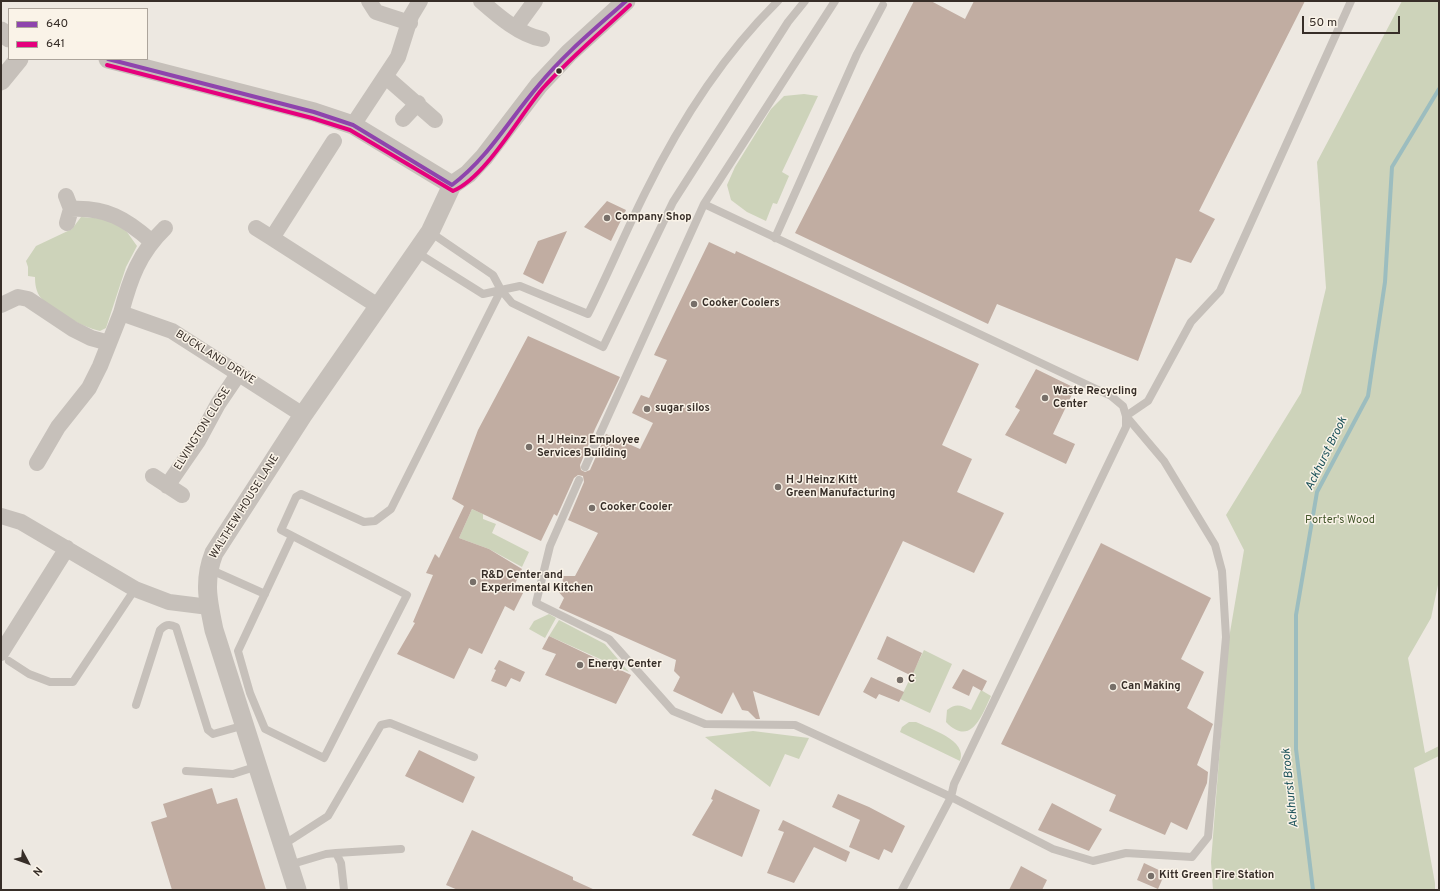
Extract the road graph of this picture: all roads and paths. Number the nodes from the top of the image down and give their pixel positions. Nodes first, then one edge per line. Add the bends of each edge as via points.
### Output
1 (369, 1) edge
2 (420, 1) edge
3 (481, 1) edge
4 (535, 1) edge
5 (626, 1) edge
6 (778, 1) edge
7 (805, 1) edge
8 (835, 1) edge
9 (1351, 1) edge
10 (881, 2) edge
11 (410, 23) junction
12 (516, 27) junction
13 (542, 39) dead end
14 (18, 60) edge
15 (112, 60) edge
16 (386, 77) junction
17 (1, 81) edge
18 (418, 103) junction
19 (404, 119) dead end
20 (435, 120) dead end
21 (353, 125) junction
22 (334, 142) dead end
23 (452, 185) junction
24 (704, 204) junction
25 (68, 209) dead end
26 (165, 228) dead end
27 (256, 228) dead end
28 (430, 232) junction
29 (272, 238) junction
30 (775, 238) junction
31 (151, 240) junction
32 (415, 252) junction
33 (501, 290) junction
34 (1, 305) edge
35 (378, 306) junction
36 (120, 313) junction
37 (109, 343) junction
38 (239, 373) junction
39 (303, 415) junction
40 (1126, 416) junction
41 (37, 463) dead end
42 (585, 467) dead end
43 (153, 476) dead end
44 (579, 480) dead end
45 (167, 486) junction
46 (182, 495) dead end
47 (1, 516) edge
48 (292, 536) junction
49 (67, 548) junction
50 (208, 569) junction
51 (135, 589) junction
52 (265, 594) junction
53 (209, 607) junction
54 (5, 657) edge
55 (136, 705) dead end
56 (244, 725) junction
57 (474, 757) dead end
58 (258, 766) junction
59 (186, 771) dead end
60 (951, 797) junction
61 (283, 846) junction
62 (401, 849) dead end
63 (336, 853) junction
64 (289, 865) junction
65 (297, 890) edge
66 (344, 890) edge
67 (902, 890) edge

1 - 11 street via 376,12
2 - 11 street
3 - 12 street
4 - 12 street
5 - 23 street via 569,53 539,85 484,157 468,174
6 - 33 lane via 729,56 684,121 645,192 588,314 520,286
7 - 33 lane via 788,22 673,202 603,347 512,303
8 - 24 lane
9 - 40 lane via 1220,291 1191,322 1148,401
10 - 30 lane
11 - 16 street via 398,57
12 - 13 street via 535,38
14 - 17 street
15 - 21 street via 314,112
16 - 18 street
16 - 21 street
18 - 19 street
18 - 20 street
21 - 23 street
22 - 29 street via 326,168
23 - 28 street, WALTHEW HOUSE LANE
24 - 30 lane
24 - 42 lane
25 - 31 street via 97,210 115,215
26 - 31 street
27 - 29 street
28 - 32 street, WALTHEW HOUSE LANE
28 - 33 lane via 493,274
29 - 35 street
30 - 40 lane via 1112,396 1123,406
31 - 36 street via 138,261
32 - 33 lane via 483,294
32 - 35 street, WALTHEW HOUSE LANE
33 - 48 lane via 391,509 374,521 364,522 301,494 296,497 281,530
34 - 37 street via 26,291 73,329
35 - 39 street, WALTHEW HOUSE LANE
36 - 37 street
36 - 38 street, BUCKLAND DRIVE via 172,331
37 - 41 street via 89,388 58,427
38 - 39 street, BUCKLAND DRIVE
38 - 45 street, ELVINGTON CLOSE
39 - 50 street, WALTHEW HOUSE LANE via 214,553
40 - 60 lane via 1126,428 954,784
40 - 60 lane via 1164,461 1215,545 1222,572 1226,637 1208,837 1192,857 1126,853 1093,861 1053,849
43 - 45 street
44 - 60 lane via 550,546 536,603 609,639 673,711 705,724 795,725
45 - 46 street
47 - 49 street via 21,522
48 - 52 lane
48 - 52 lane via 407,595 324,758 265,729 250,693 238,651
49 - 51 street
49 - 54 street
50 - 52 lane
50 - 53 street, WALTHEW HOUSE LANE
51 - 53 street via 169,602
51 - 54 lane via 73,682 50,682 28,674
53 - 56 street, WALTHEW HOUSE LANE
55 - 56 lane via 160,630 172,624 176,627 208,730 213,734
56 - 58 street, WALTHEW HOUSE LANE
57 - 61 lane via 390,724 381,725 328,816
58 - 59 lane via 233,774
58 - 61 street, WALTHEW HOUSE LANE
60 - 67 lane
61 - 64 street, WALTHEW HOUSE LANE
62 - 63 lane
63 - 64 lane
63 - 66 lane via 341,863
64 - 65 street, WALTHEW HOUSE LANE

